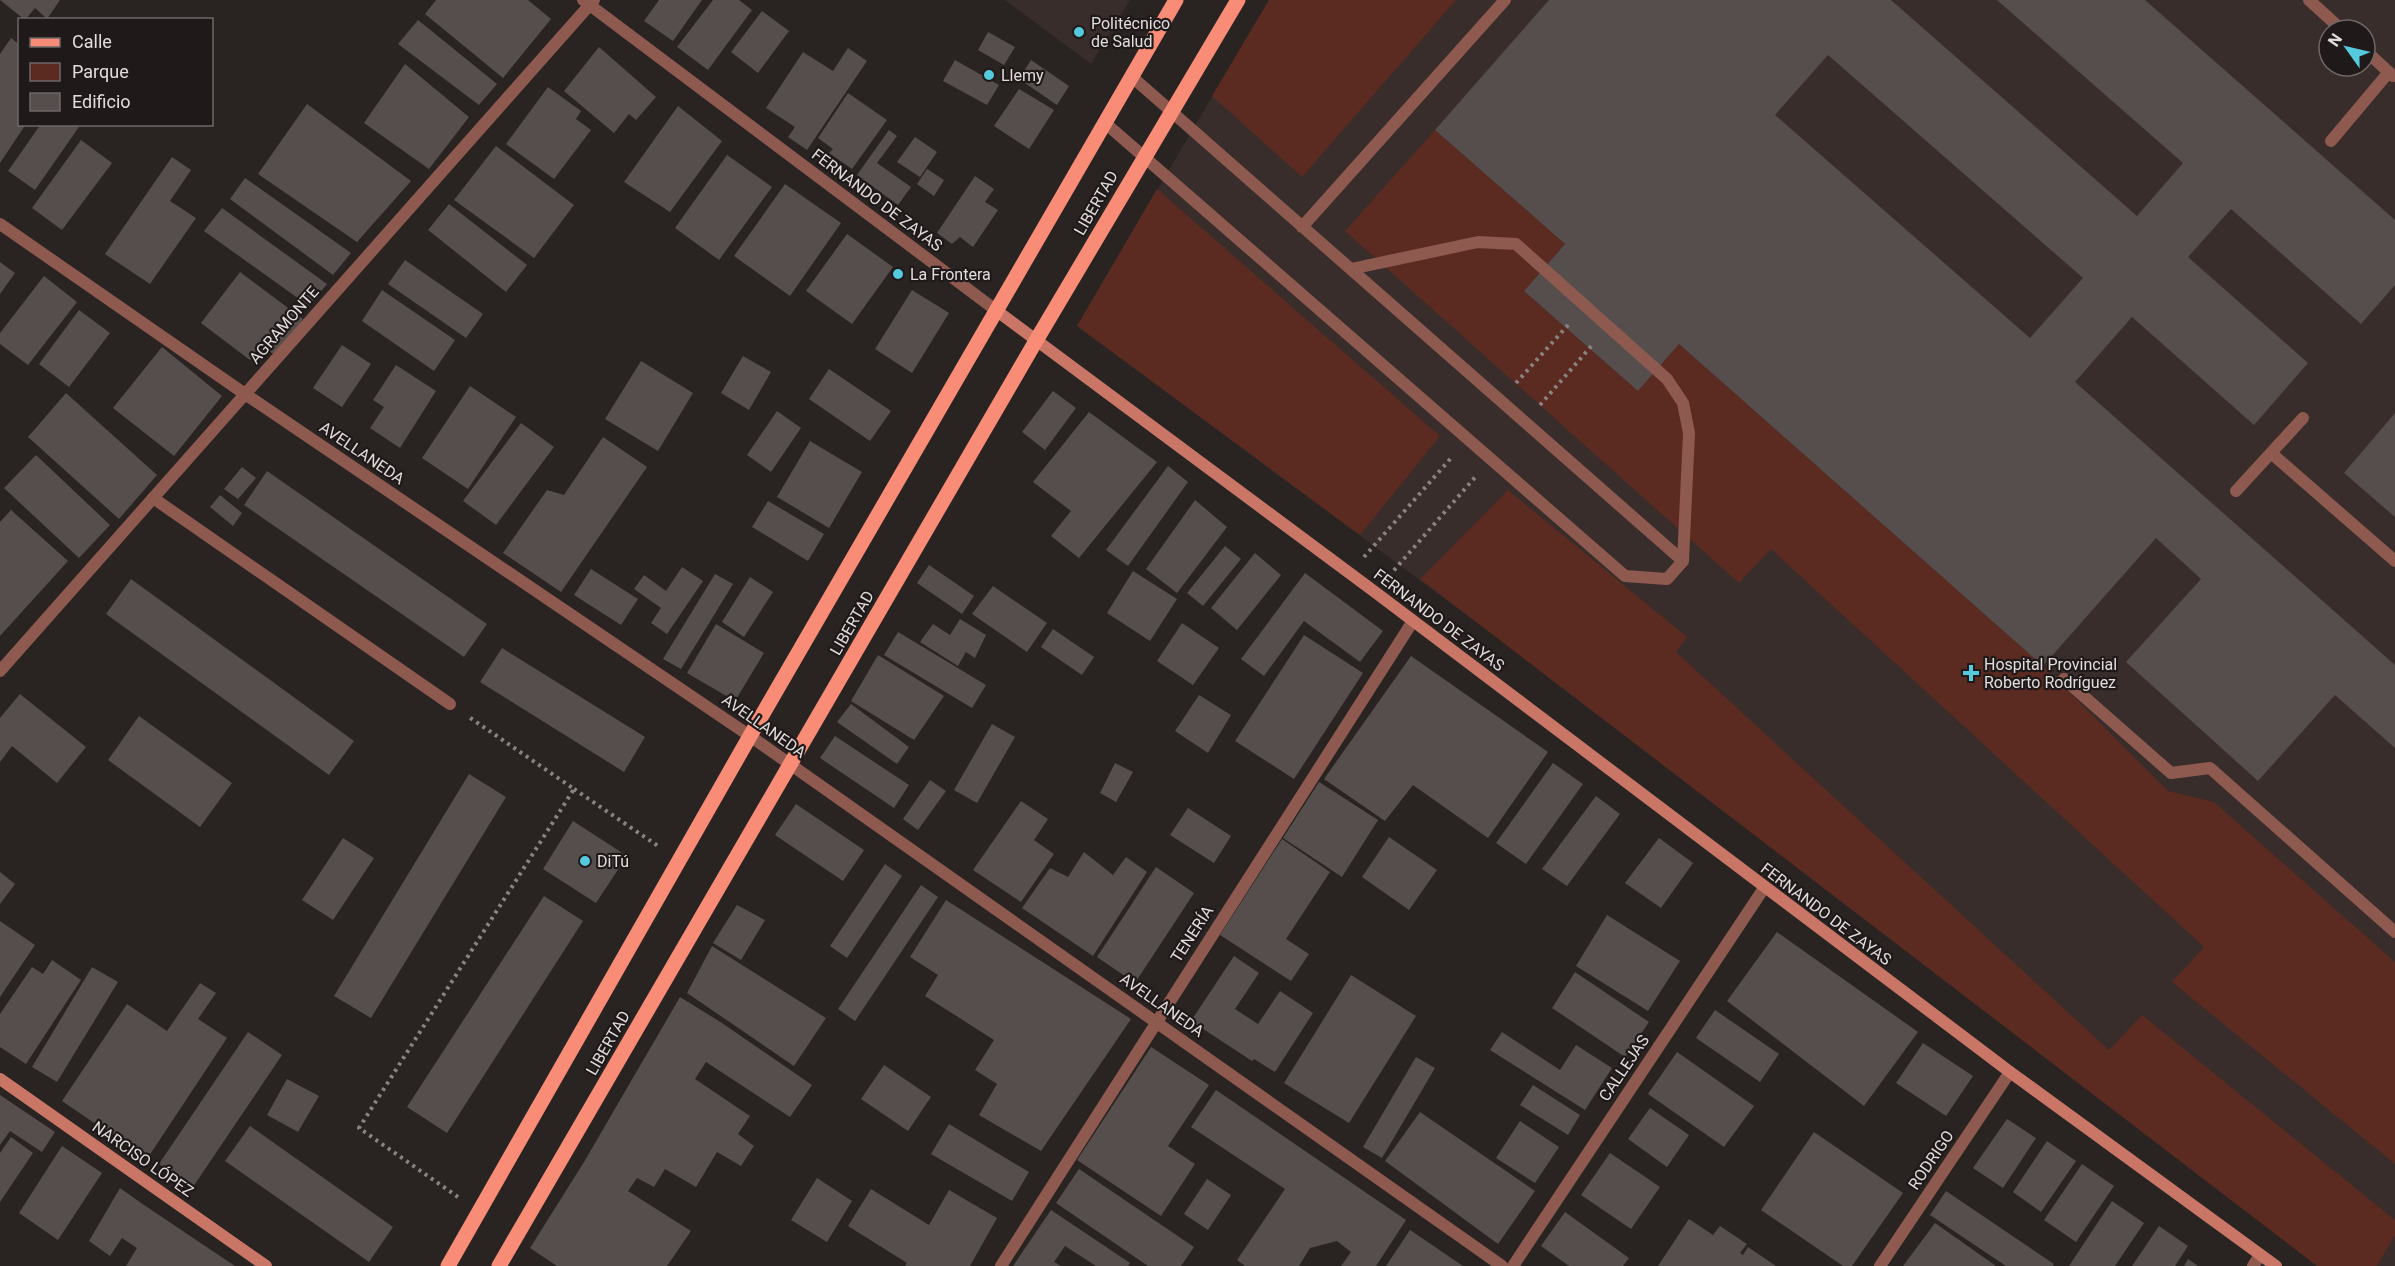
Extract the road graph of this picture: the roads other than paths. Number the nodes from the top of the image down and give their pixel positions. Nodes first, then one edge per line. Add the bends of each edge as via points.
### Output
1 (1176, 0) edge
2 (1238, 0) edge
3 (1504, 0) edge
4 (2309, 0) edge
5 (589, 2) edge
6 (2329, 18) edge
7 (2377, 61) edge
8 (2392, 75) edge
9 (1131, 76) junction
10 (1171, 111) junction
11 (1104, 122) junction
12 (2331, 141) dead end
13 (1144, 156) junction
14 (0, 224) edge
15 (1302, 227) junction
16 (1351, 269) junction
17 (997, 311) junction
18 (1037, 339) junction
19 (245, 394) junction
20 (2303, 418) dead end
21 (2271, 453) junction
22 (2236, 491) dead end
23 (153, 498) junction
24 (1683, 561) junction
25 (2395, 561) edge
26 (1413, 621) junction
27 (0, 671) edge
28 (2064, 679) dead end
29 (450, 704) road end
30 (750, 736) junction
31 (790, 765) junction
32 (1764, 888) junction
33 (2395, 932) edge
34 (1156, 1021) junction
35 (2010, 1072) junction
36 (0, 1079) edge
37 (2260, 1255) junction
38 (266, 1266) edge
39 (448, 1266) edge
40 (499, 1266) edge
41 (1002, 1266) edge
42 (1502, 1266) edge
43 (1513, 1266) edge
44 (1880, 1266) edge
45 (2253, 1266) edge
46 (2276, 1266) edge

1 - 9 main road, LIBERTAD
2 - 10 main road, LIBERTAD
3 - 15 street
4 - 6 street
5 - 17 street, FERNANDO DE ZAYAS
5 - 19 street, AGRAMONTE
7 - 8 street
8 - 12 street
9 - 10 street
9 - 11 main road, LIBERTAD
10 - 13 main road, LIBERTAD
10 - 15 street
11 - 13 street
11 - 17 main road, LIBERTAD
13 - 18 main road, LIBERTAD
13 - 24 street via 1625,576 1667,579
14 - 19 street, AVELLANEDA
15 - 16 street
16 - 24 street
16 - 24 street via 1479,242 1516,244 1667,379 1683,404 1689,433
17 - 18 street, FERNANDO DE ZAYAS
17 - 30 main road, LIBERTAD
18 - 26 street, FERNANDO DE ZAYAS
18 - 31 main road, LIBERTAD
19 - 23 street, AGRAMONTE
19 - 30 street, AVELLANEDA
20 - 21 street
21 - 22 street
21 - 25 street
23 - 27 street, AGRAMONTE
23 - 29 street
26 - 32 street, FERNANDO DE ZAYAS
26 - 34 street, TENERÍA
28 - 33 street via 2171,773 2210,768
30 - 31 street, AVELLANEDA
30 - 39 main road, LIBERTAD
31 - 34 street, AVELLANEDA
31 - 40 main road, LIBERTAD
32 - 35 street, FERNANDO DE ZAYAS
32 - 43 street, CALLEJAS
34 - 41 street, TENERÍA
34 - 42 street, AVELLANEDA
35 - 37 street, FERNANDO DE ZAYAS
35 - 44 street, RODRIGO
36 - 38 street, NARCISO LÓPEZ
37 - 45 street
37 - 46 street, FERNANDO DE ZAYAS

